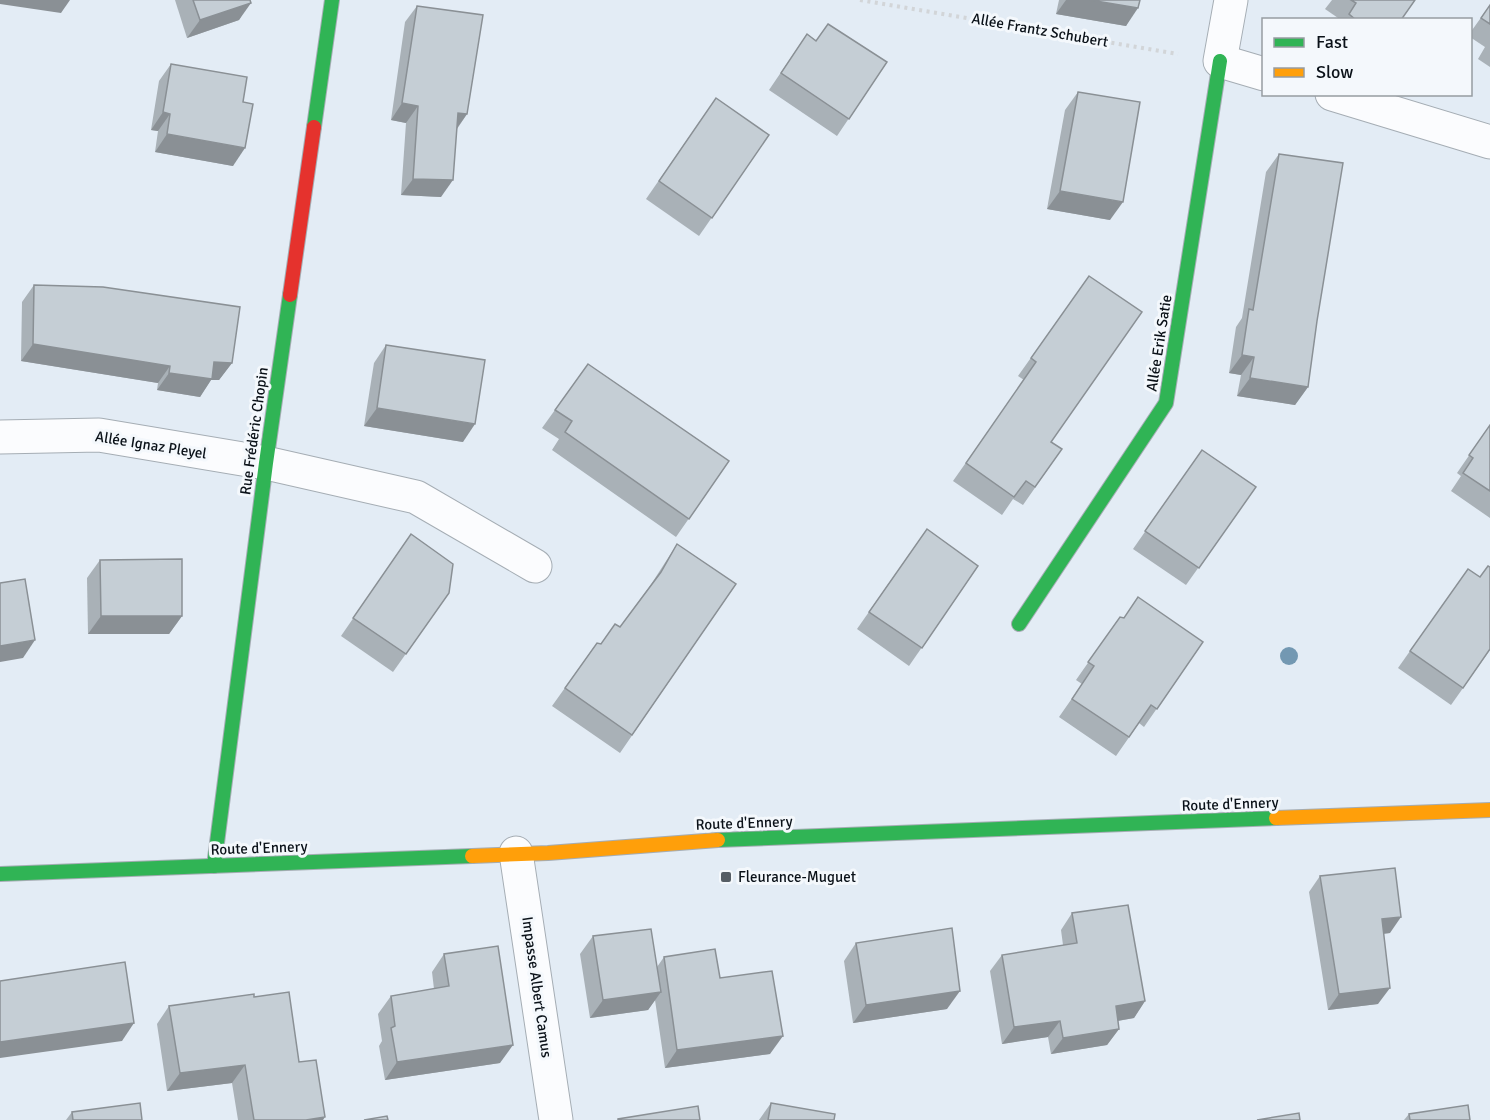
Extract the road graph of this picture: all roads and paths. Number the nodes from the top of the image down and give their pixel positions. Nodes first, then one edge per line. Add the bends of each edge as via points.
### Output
1 (332, 0) edge
2 (860, 0) edge
3 (1231, 0) edge
4 (1220, 61) junction
5 (1262, 74) edge
6 (1339, 96) edge
7 (1490, 142) edge
8 (0, 436) edge
9 (266, 463) junction
10 (535, 566) dead end
11 (1019, 624) dead end
12 (1490, 810) edge
13 (516, 853) junction
14 (214, 867) junction
15 (0, 874) edge
16 (556, 1120) edge

1 - 9 street, Rue Frédéric Chopin
2 - 4 path, Allée Frantz Schubert
3 - 4 street
4 - 5 street
4 - 11 street, Allée Erik Satie via 1166,403
6 - 7 street
8 - 9 street, Allée Ignaz Pleyel via 99,435
9 - 10 street, Allée Ignaz Pleyel via 416,497
9 - 14 street, Rue Frédéric Chopin
12 - 13 street, Route d'Ennery via 700,841
13 - 14 street, Route d'Ennery
13 - 16 street, Impasse Albert Camus
14 - 15 street, Route d'Ennery

